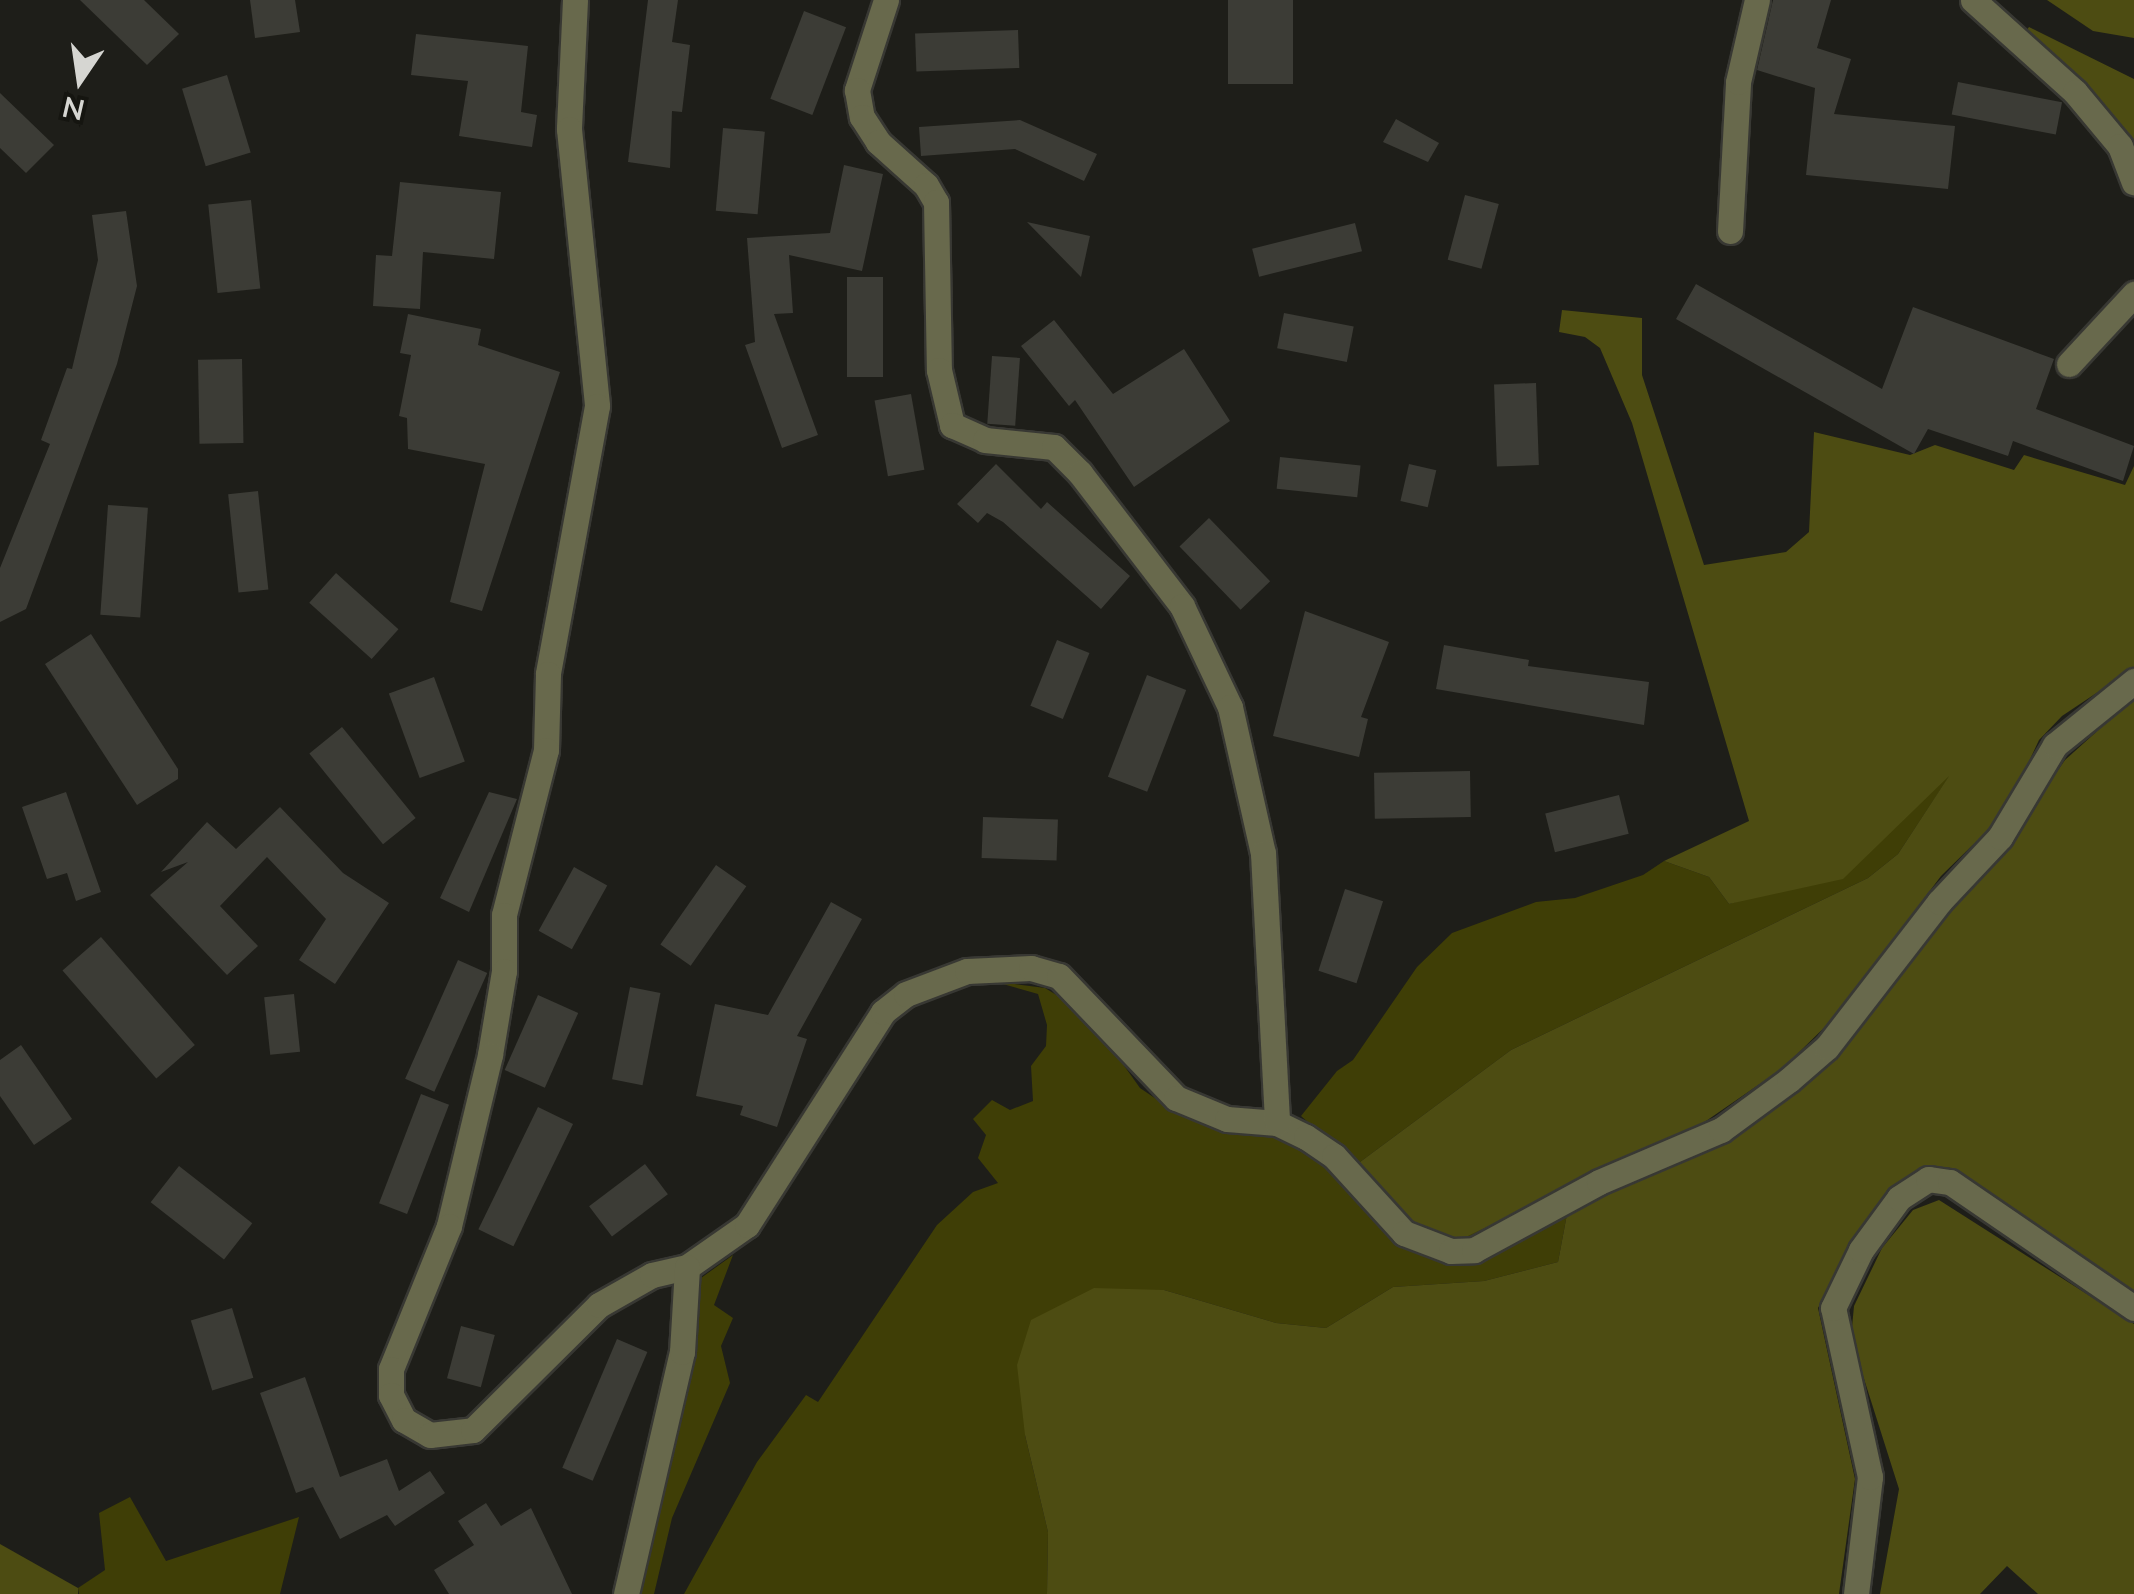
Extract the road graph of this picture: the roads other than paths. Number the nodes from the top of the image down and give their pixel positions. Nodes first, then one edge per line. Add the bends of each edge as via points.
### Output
1 (575, 0) edge
2 (886, 0) edge
3 (1758, 0) edge
4 (1973, 0) edge
5 (2134, 182) edge
6 (1730, 231) dead end
7 (2134, 294) edge
8 (2069, 364) dead end
9 (2134, 681) edge
10 (1277, 1122) junction
11 (687, 1267) junction
12 (2134, 1308) edge
13 (626, 1594) edge
14 (1856, 1594) edge

1 - 11 street via 569,129 598,406 548,674 546,750 504,915 504,971 490,1055 449,1226 402,1335 391,1395 404,1420 430,1435 473,1430 598,1306 652,1275
2 - 10 street via 858,90 862,117 936,202 939,370 952,425 985,440 1032,440 1067,460 1182,606 1230,707 1263,853
3 - 6 street via 1738,82
4 - 5 street via 2074,92 2120,146
7 - 8 street
9 - 10 street via 2055,745 2000,837 1939,902 1827,1047 1720,1130 1600,1182 1474,1250 1452,1251 1404,1233 1334,1156
10 - 11 street via 1228,1119 1176,1098 1149,1078 1059,976 1031,968 967,971 906,994 883,1012 748,1225
11 - 13 street via 682,1352
12 - 14 street via 1950,1182 1928,1180 1900,1198 1861,1250 1833,1308 1870,1477

